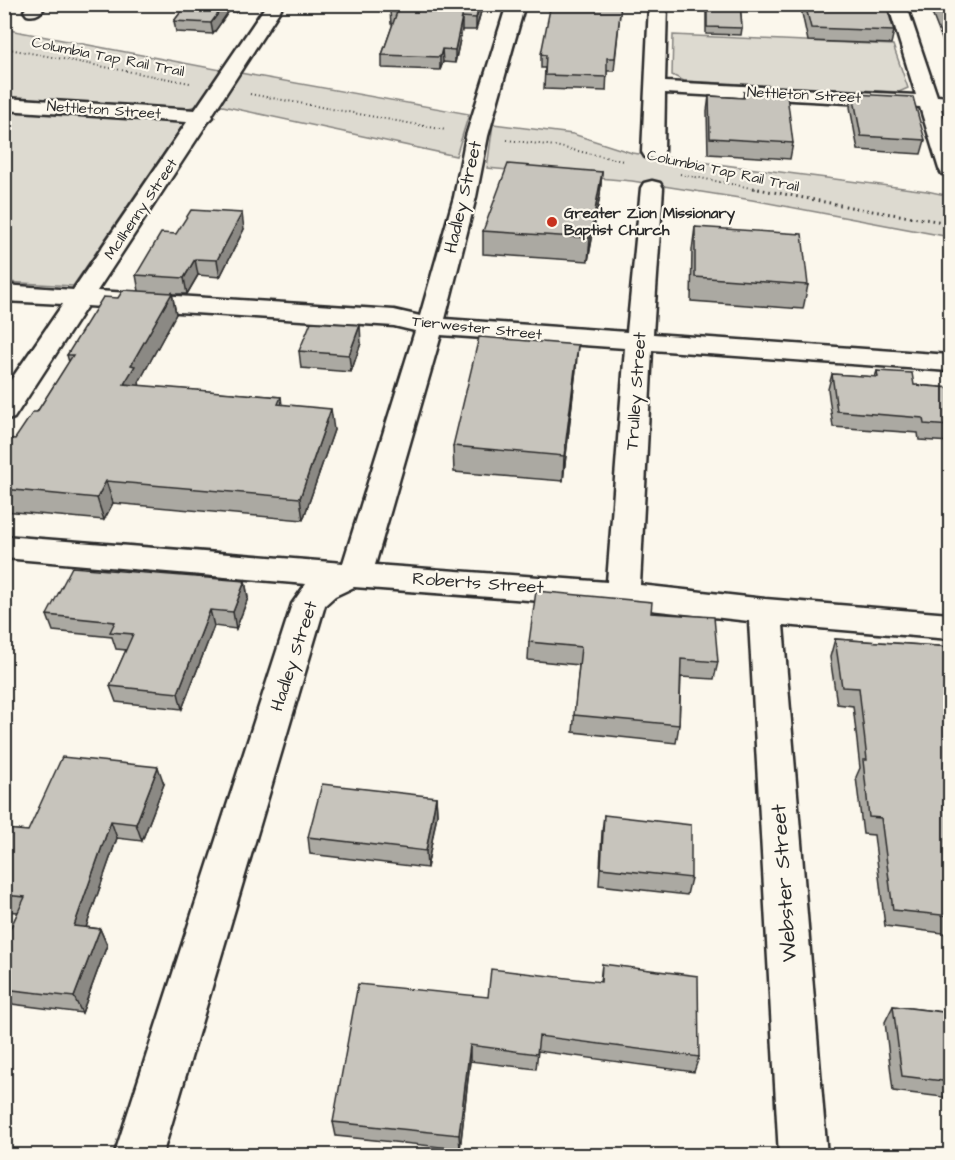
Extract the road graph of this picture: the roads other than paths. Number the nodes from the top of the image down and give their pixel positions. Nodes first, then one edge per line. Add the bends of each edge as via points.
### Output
1 (276, 4) edge
2 (510, 4) edge
3 (658, 4) edge
4 (897, 4) edge
5 (516, 5) edge
6 (657, 87) junction
7 (930, 101) junction
8 (951, 103) edge
9 (4, 104) edge
10 (203, 117) junction
11 (653, 152) dead end
12 (951, 169) edge
13 (652, 188) dead end
14 (4, 293) edge
15 (80, 298) junction
16 (430, 326) junction
17 (639, 342) junction
18 (951, 363) edge
19 (4, 412) edge
20 (4, 547) edge
21 (356, 574) junction
22 (623, 595) junction
23 (765, 611) junction
24 (951, 626) edge
25 (138, 1155) edge
26 (803, 1155) edge

1 - 10 street, McIlhenny Street
2 - 5 street
3 - 6 street
4 - 7 street
5 - 16 street, Hadley Street via 477,136
6 - 7 street, Nettleton Street
6 - 11 street
7 - 8 street, Nettleton Street
7 - 12 street
9 - 10 street, Nettleton Street
10 - 15 street, McIlhenny Street
13 - 17 street, Trulley Street
14 - 15 street, Tierwester Street
15 - 16 street, Tierwester Street via 394,318
15 - 19 street, McIlhenny Street
16 - 17 street, Tierwester Street
16 - 21 street, Hadley Street
17 - 18 street, Tierwester Street
17 - 22 street, Trulley Street
20 - 21 street, Roberts Street
21 - 22 street, Roberts Street
21 - 25 street, Hadley Street via 321,588 309,604
22 - 23 street, Roberts Street
23 - 24 street, Roberts Street
23 - 26 street, Webster Street

